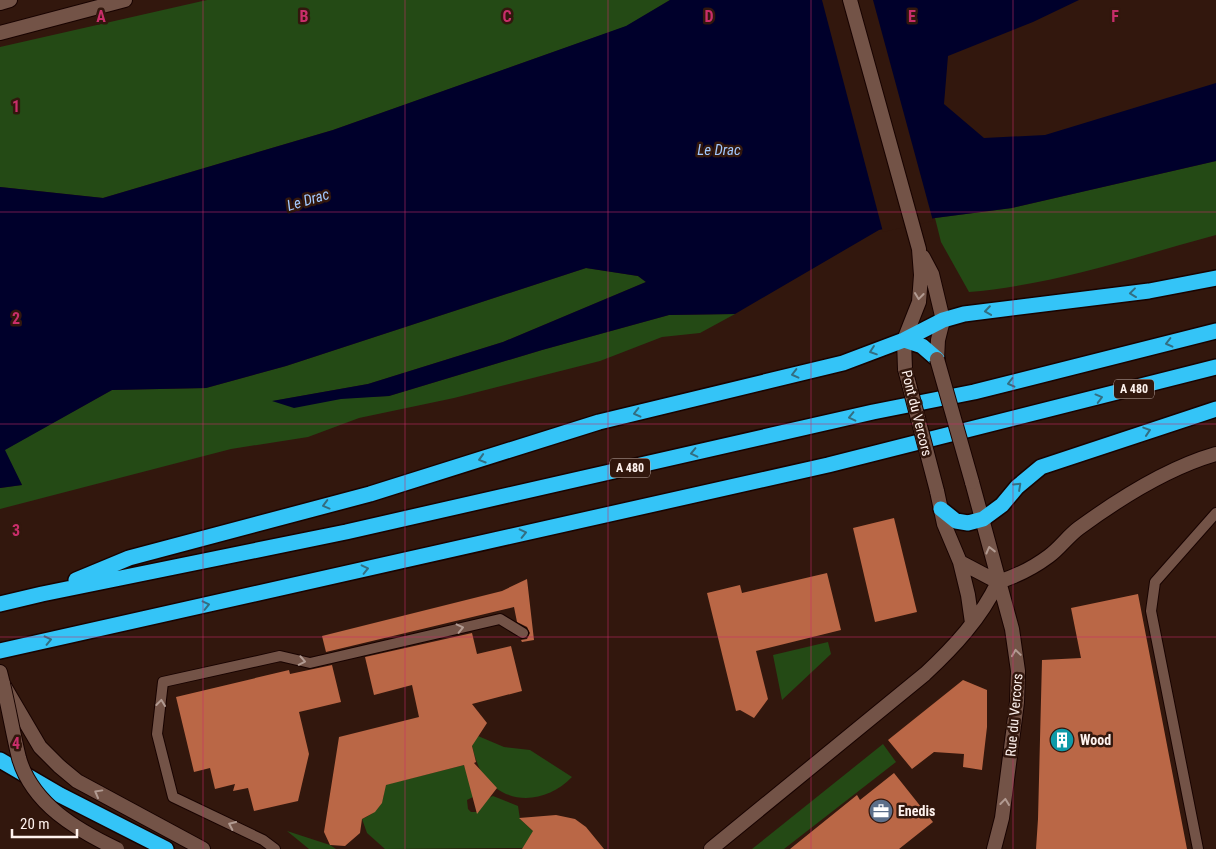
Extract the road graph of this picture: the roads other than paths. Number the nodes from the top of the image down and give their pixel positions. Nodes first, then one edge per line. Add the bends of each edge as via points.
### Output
1 (10, 0) edge
2 (125, 0) edge
3 (850, 0) edge
4 (0, 2) edge
5 (0, 33) edge
6 (919, 249) junction
7 (1216, 278) edge
8 (943, 320) junction
9 (1216, 331) edge
10 (904, 340) junction
11 (937, 359) junction
12 (1216, 367) edge
13 (1216, 409) edge
14 (1216, 454) edge
15 (941, 509) junction
16 (1216, 513) edge
17 (983, 519) junction
18 (960, 562) junction
19 (998, 582) junction
20 (42, 594) junction
21 (0, 604) edge
22 (969, 628) junction
23 (523, 633) dead end
24 (0, 651) edge
25 (1, 678) edge
26 (0, 760) edge
27 (117, 849) edge
28 (166, 849) edge
29 (203, 849) edge
30 (275, 849) edge
31 (711, 849) edge
32 (994, 849) edge
33 (1198, 849) edge

1 - 4 street
2 - 5 street
3 - 6 street
6 - 8 street via 932,274
6 -> 10 street, Pont du Vercors via 919,302
7 -> 8 highway via 1149,291 1000,309
8 - 10 highway
8 - 11 street
9 -> 20 highway, A 480 via 974,392 346,532
10 - 11 highway via 922,346
10 - 15 street, Pont du Vercors, bridge via 905,369
10 -> 20 highway via 843,362 599,422 370,494 129,558
11 - 17 street, Rue du Vercors, bridge
24 -> 12 highway, A 480 via 828,465
17 -> 13 highway via 1041,467
14 - 19 street via 1190,461 1112,505 1023,574
15 - 17 highway via 956,521 968,523
15 - 18 street, Pont du Vercors
16 - 33 lane via 1155,582 1151,611
19 -> 17 street, Rue du Vercors
18 - 19 street
18 - 22 street, Pont du Vercors via 968,595
19 - 22 street via 991,598
32 -> 19 street, Rue du Vercors via 1002,818 1018,687 1016,649
20 - 21 highway, A 480
22 - 31 street via 925,674
30 -> 23 lane via 263,840 173,797 157,734 163,682 280,656 310,663 500,618
25 - 27 street, bridge via 20,760 37,794 61,816
29 -> 25 street via 77,781 59,766 40,746
26 - 28 highway

